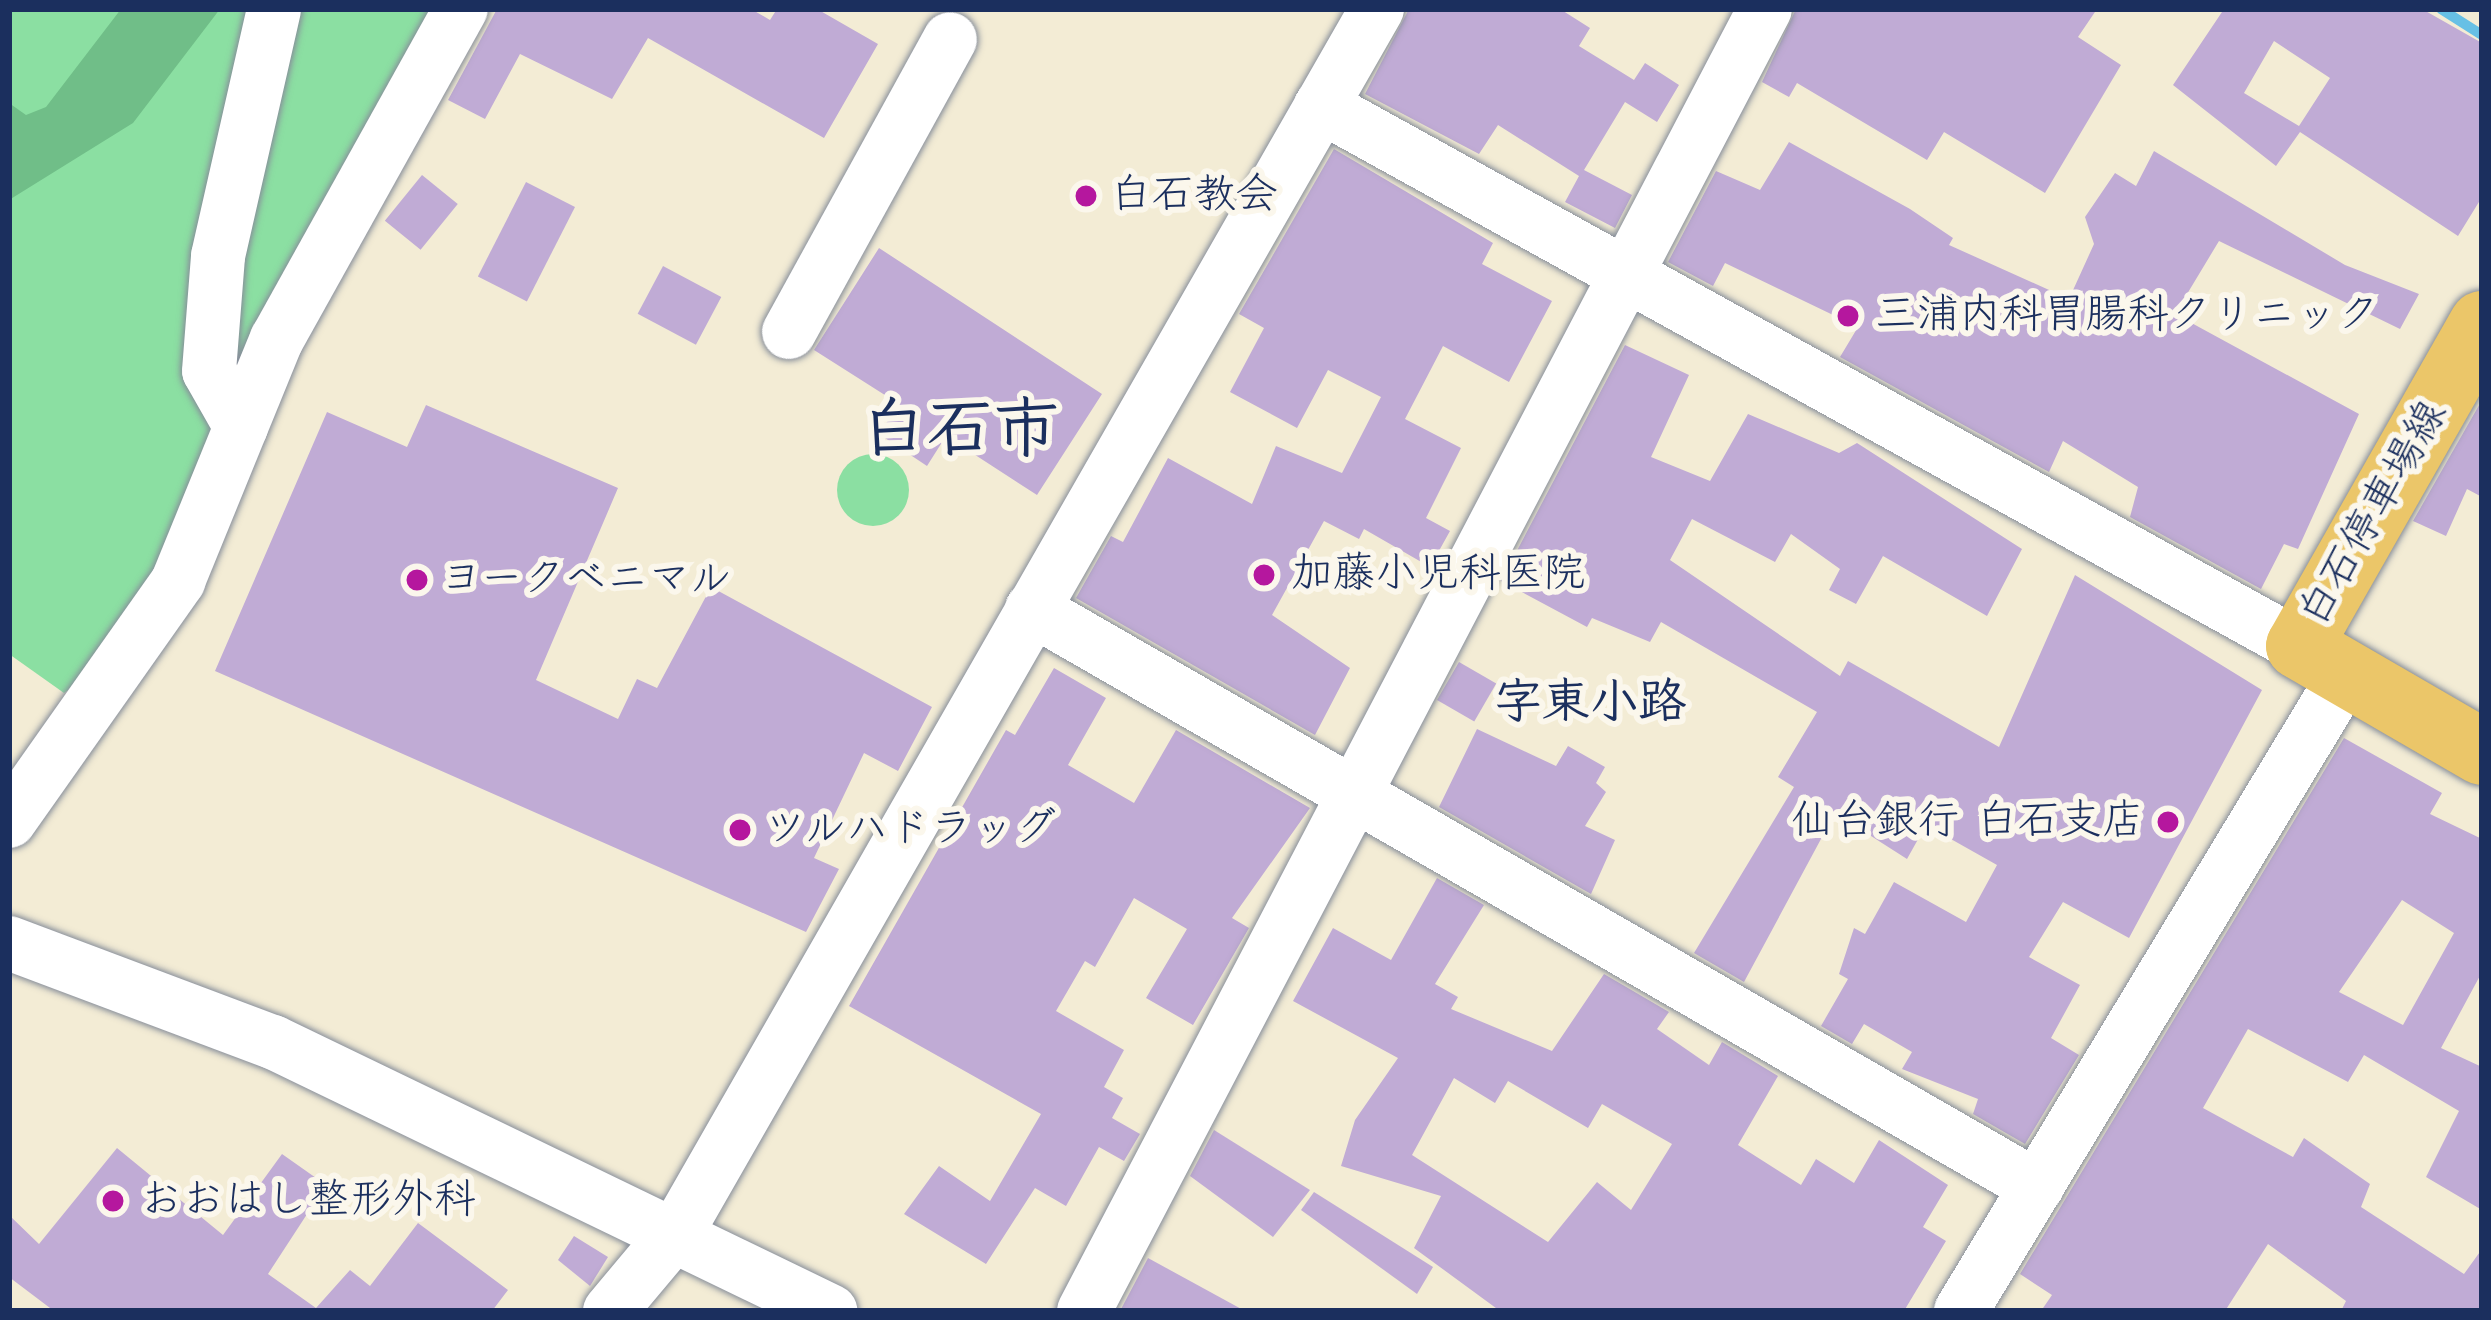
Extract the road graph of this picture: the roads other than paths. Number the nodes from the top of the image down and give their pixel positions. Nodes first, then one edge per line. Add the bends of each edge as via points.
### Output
1 (274, 9) edge
2 (461, 9) edge
3 (1377, 9) edge
4 (1765, 9) edge
5 (950, 38) dead end
6 (1321, 106) junction
7 (1629, 274) junction
8 (2482, 324) edge
9 (789, 332) dead end
10 (241, 427) junction
11 (1031, 609) junction
12 (2323, 660) junction
13 (2482, 752) edge
14 (1358, 793) junction
15 (9, 821) edge
16 (9, 943) edge
17 (2037, 1187) junction
18 (678, 1230) junction
19 (610, 1311) edge
20 (830, 1311) edge
21 (1084, 1311) edge
22 (1961, 1311) edge

1 - 10 street via 218,256 209,370
2 - 10 street via 277,339
3 - 6 street
4 - 7 street
5 - 9 street
6 - 7 street
6 - 11 street
7 - 12 street
7 - 14 street
8 - 12 main road, 白石停車場線
10 - 15 street via 178,581
11 - 14 street
11 - 18 street
12 - 13 main road, 白石停車場線
12 - 17 street
14 - 17 street
14 - 21 street
16 - 18 street via 273,1042
17 - 22 street
18 - 19 street
18 - 20 street

